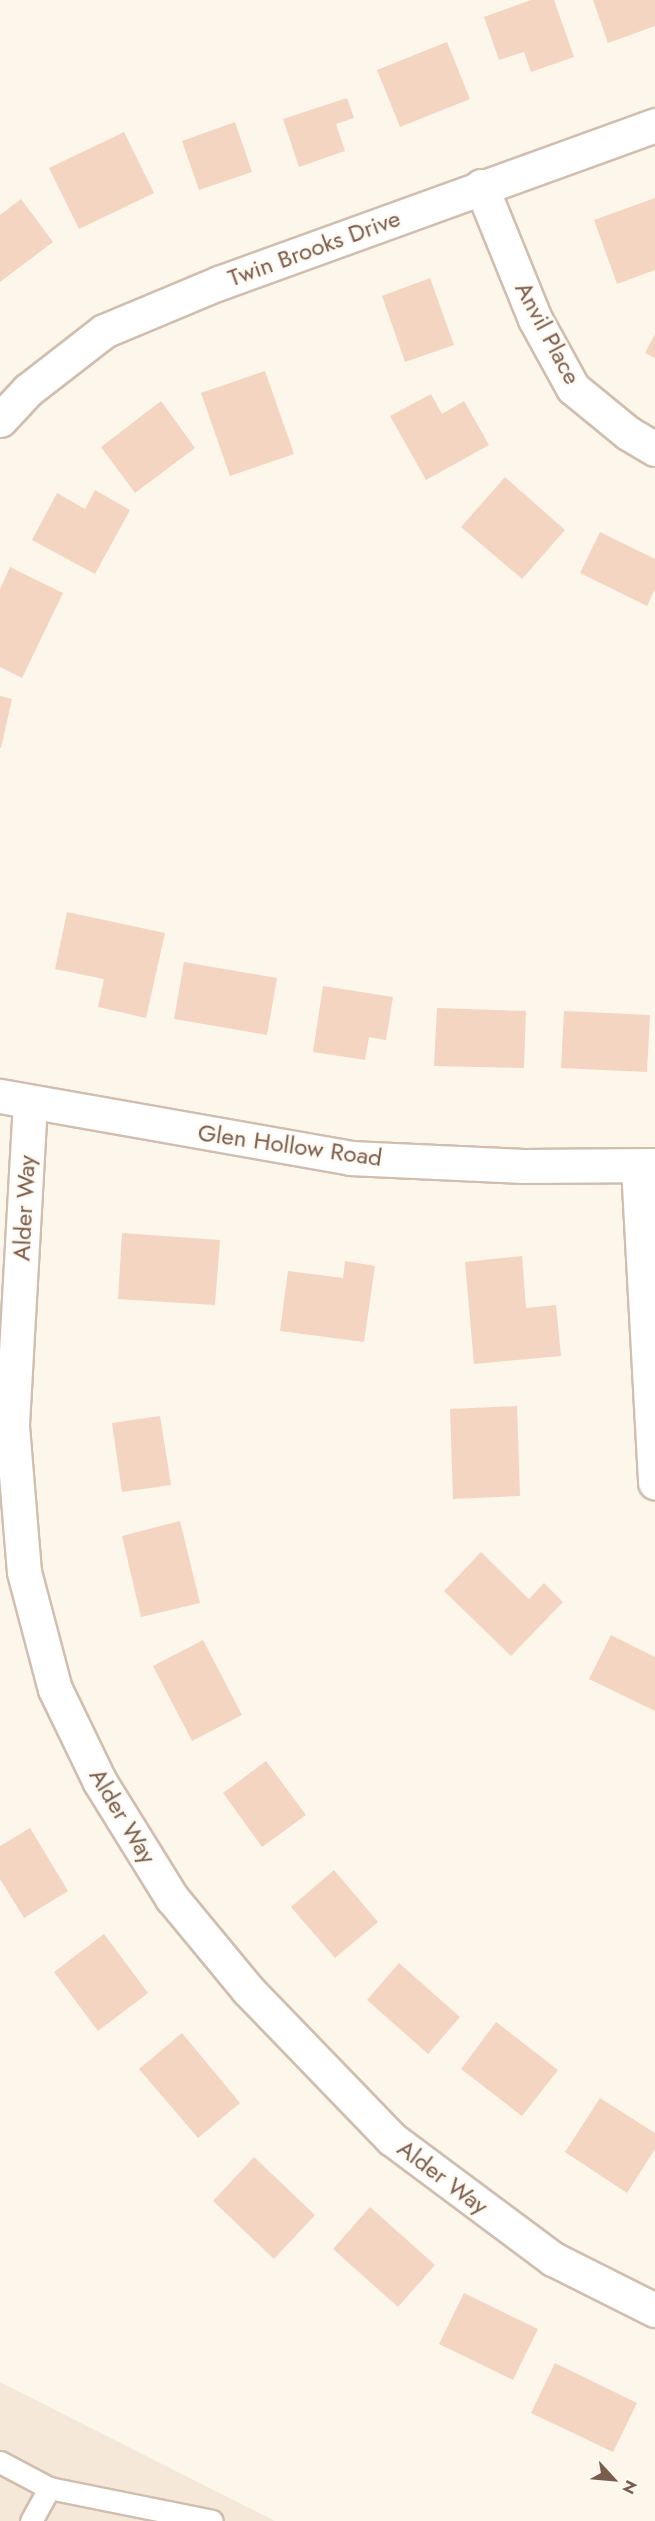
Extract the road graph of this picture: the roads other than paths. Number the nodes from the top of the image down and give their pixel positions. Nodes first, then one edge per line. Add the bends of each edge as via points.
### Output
1 (655, 125) edge
2 (481, 186) junction
3 (0, 420) edge
4 (655, 449) edge
5 (15, 1099) edge
6 (646, 1166) edge
7 (655, 1483) edge
8 (655, 2310) edge
9 (0, 2462) edge
10 (49, 2488) junction
11 (31, 2521) edge
12 (212, 2521) edge

1 - 2 street, Twin Brooks Drive
2 - 3 street, Twin Brooks Drive via 219,283 104,331 28,390
2 - 4 street, Anvil Place via 535,319 573,388 628,433
5 - 6 street, Glen Hollow Road via 350,1158
5 - 8 street, Alder Way via 12,1426 24,1572 55,1689 100,1782 180,1907 248,1990 392,2139 553,2259
6 - 7 street
9 - 10 lane
10 - 11 lane
10 - 12 lane

